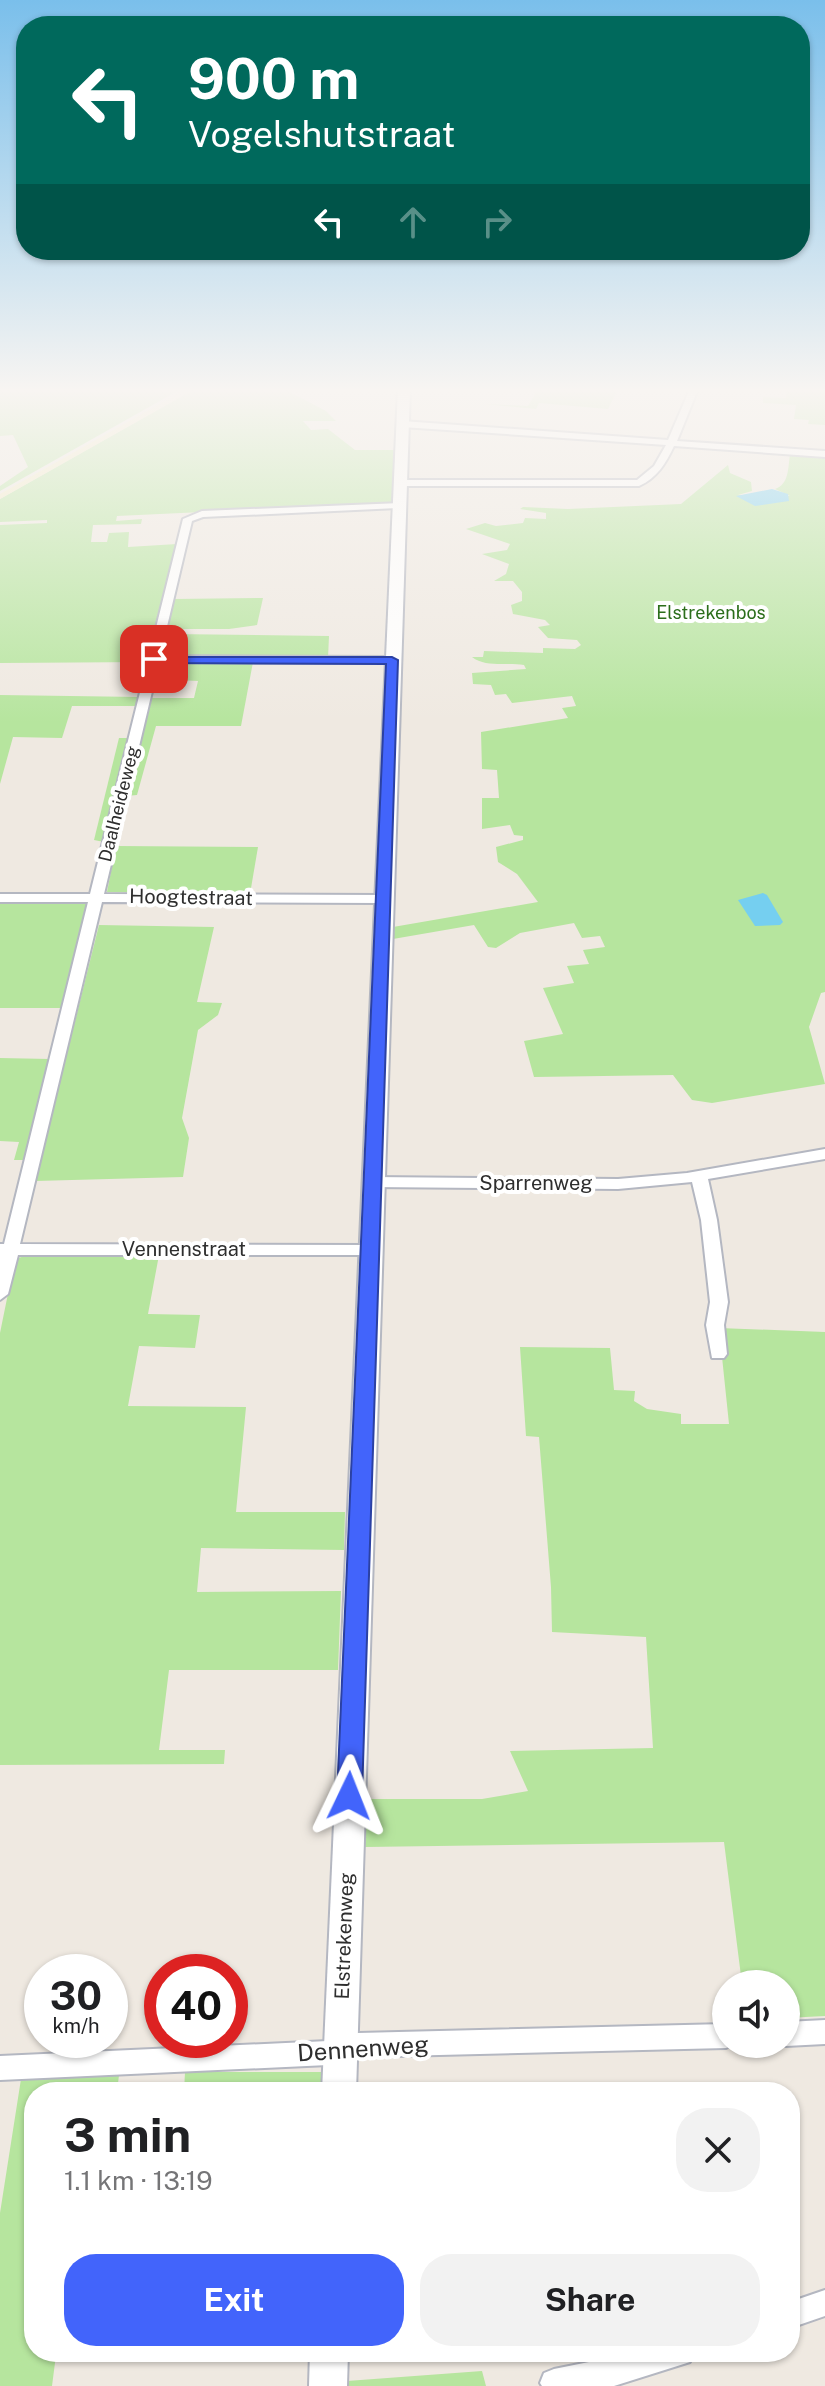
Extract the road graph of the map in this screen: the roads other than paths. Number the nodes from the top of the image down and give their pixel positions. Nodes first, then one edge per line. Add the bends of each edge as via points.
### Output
1 (398, 500) edge
2 (398, 505) junction
3 (154, 659) junction
4 (392, 660) junction
5 (0, 898) edge
6 (96, 898) junction
7 (382, 899) junction
8 (825, 1154) edge
9 (699, 1176) junction
10 (371, 1182) junction
11 (6, 1249) edge
12 (369, 1250) junction
13 (0, 1294) edge
14 (718, 1354) dead end
15 (825, 2032) edge
16 (800, 2033) edge
17 (712, 2036) edge
18 (340, 2049) junction
19 (0, 2068) edge
20 (339, 2082) edge
21 (825, 2303) edge
22 (800, 2312) edge
23 (329, 2362) edge
24 (649, 2362) edge
25 (554, 2383) dead end
26 (328, 2386) edge

1 - 2 street, Elstrekenweg
2 - 3 street, Daalheideweg via 191,517
2 - 4 street, Elstrekenweg
3 - 4 street
3 - 6 street, Daalheideweg
4 - 7 street, Elstrekenweg
5 - 6 street, Hoogtestraat
6 - 7 street, Hoogtestraat
6 - 11 street, Daalheideweg
7 - 10 street, Elstrekenweg
8 - 9 street, Sparrenweg
9 - 10 street, Sparrenweg via 618,1184
9 - 14 street via 719,1302
10 - 12 street, Elstrekenweg
11 - 12 street, Vennenstraat
11 - 13 street, Daalheideweg
12 - 18 street, Elstrekenweg
15 - 16 street
17 - 18 street, Dennenweg
18 - 19 street, Dennenweg
18 - 20 street, Elstrekenweg
21 - 22 street
23 - 26 street
24 - 25 street

